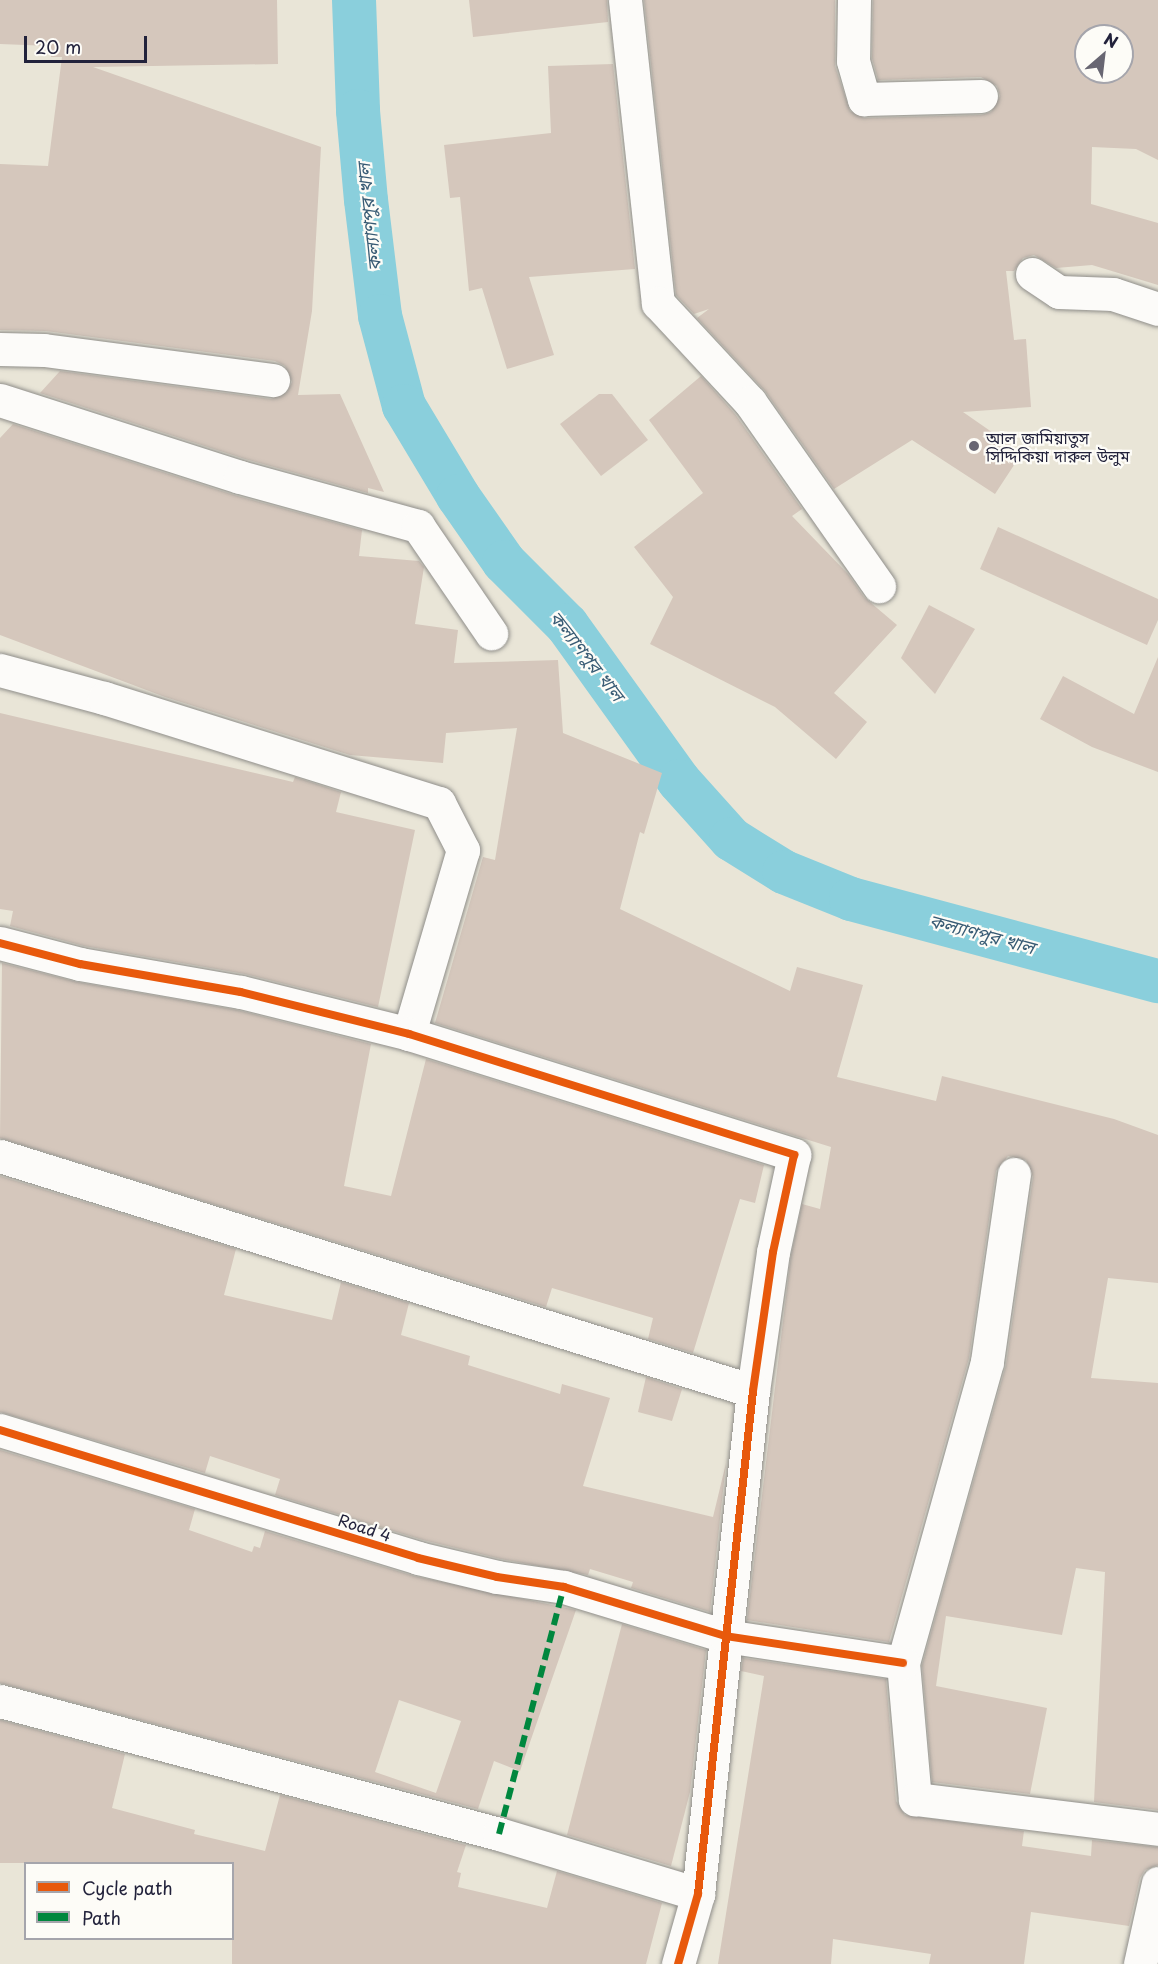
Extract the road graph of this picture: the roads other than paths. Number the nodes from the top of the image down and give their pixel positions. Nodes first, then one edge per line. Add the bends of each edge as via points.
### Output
1 (625, 0) edge
2 (854, 0) edge
3 (981, 96) dead end
4 (1032, 274) dead end
5 (1158, 309) edge
6 (0, 349) edge
7 (273, 380) dead end
8 (0, 400) edge
9 (879, 586) dead end
10 (490, 633) dead end
11 (0, 670) edge
12 (0, 943) edge
13 (409, 1034) junction
14 (0, 1156) edge
15 (1014, 1174) dead end
16 (753, 1391) junction
17 (0, 1430) edge
18 (725, 1636) junction
19 (903, 1663) junction
20 (0, 1701) edge
21 (1158, 1829) edge
22 (1158, 1883) edge
23 (698, 1894) junction
24 (678, 1964) edge
25 (1140, 1964) edge

1 - 9 street via 658,303 750,402
2 - 3 street via 853,61 864,99
4 - 5 street via 1059,292 1113,294
6 - 7 street via 44,350
8 - 10 street via 240,477 418,526
11 - 13 street via 104,698 439,803 463,850
12 - 13 street via 80,964 241,992
13 - 16 street via 794,1155 773,1252
14 - 16 street
15 - 19 street via 987,1362
16 - 18 street
17 - 18 street, Road 4 via 418,1558 497,1577 564,1587
18 - 19 street, Road 4
18 - 23 street
19 - 21 street via 915,1799
20 - 23 street via 488,1831
22 - 25 street
23 - 24 street

